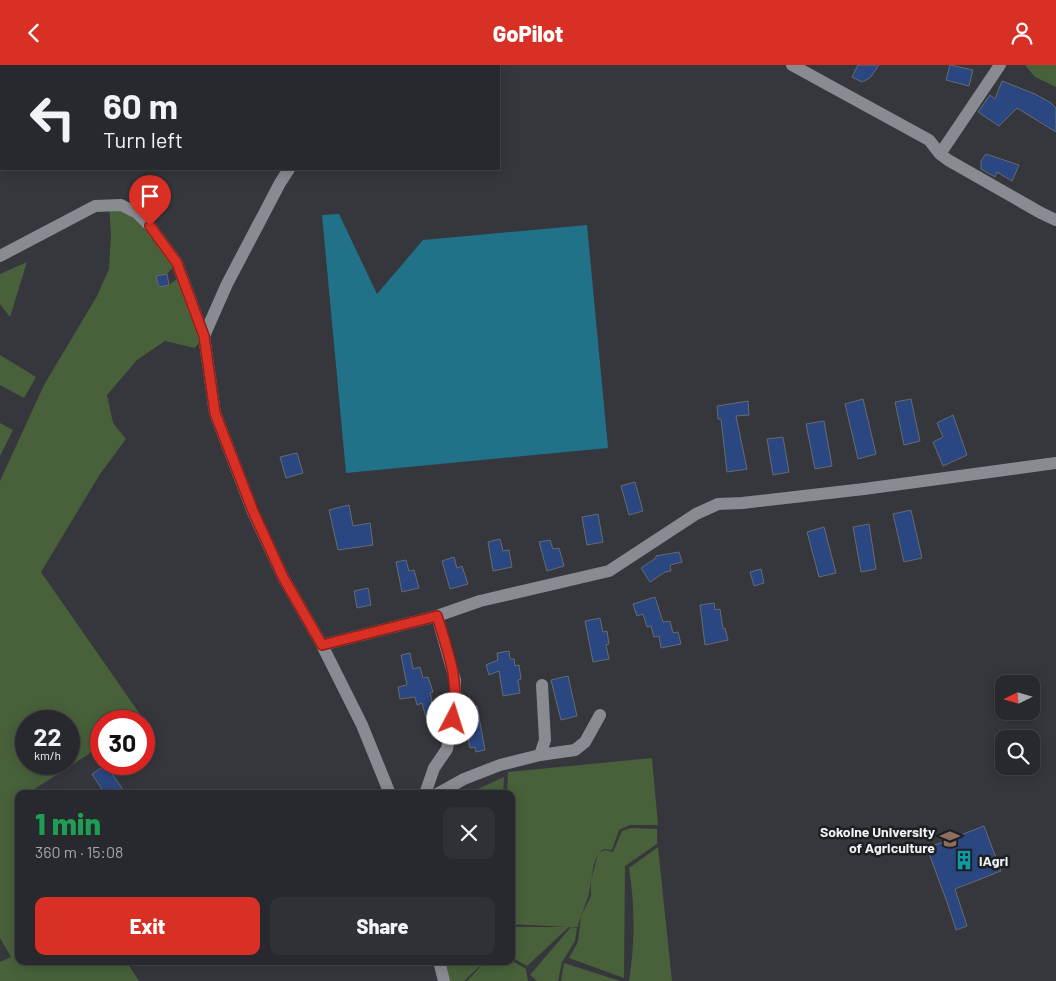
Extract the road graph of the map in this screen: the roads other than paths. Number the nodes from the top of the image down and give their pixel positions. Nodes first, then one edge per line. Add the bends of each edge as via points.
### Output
1 (792, 65) edge
2 (1000, 65) edge
3 (940, 154) junction
4 (288, 170) edge
5 (1056, 220) edge
6 (0, 256) edge
7 (204, 336) junction
8 (1056, 463) edge
9 (437, 616) junction
10 (322, 645) junction
11 (542, 685) dead end
12 (600, 715) dead end
13 (540, 755) junction
14 (388, 790) edge
15 (426, 790) edge
16 (444, 790) edge
17 (439, 965) edge
18 (444, 981) edge

1 - 3 street via 929,139
2 - 3 street
3 - 5 street
4 - 7 street via 227,285
6 - 7 street via 95,206 121,205 137,213 150,226 177,263
7 - 10 street via 215,413 283,577
8 - 9 street via 864,489 718,504 696,514 609,571 480,601
9 - 10 street
9 - 15 street via 455,680 455,705 447,749 434,768
10 - 14 street via 362,725
11 - 13 street via 545,740
12 - 13 street via 585,743 575,750
13 - 16 street via 500,765
17 - 18 street

